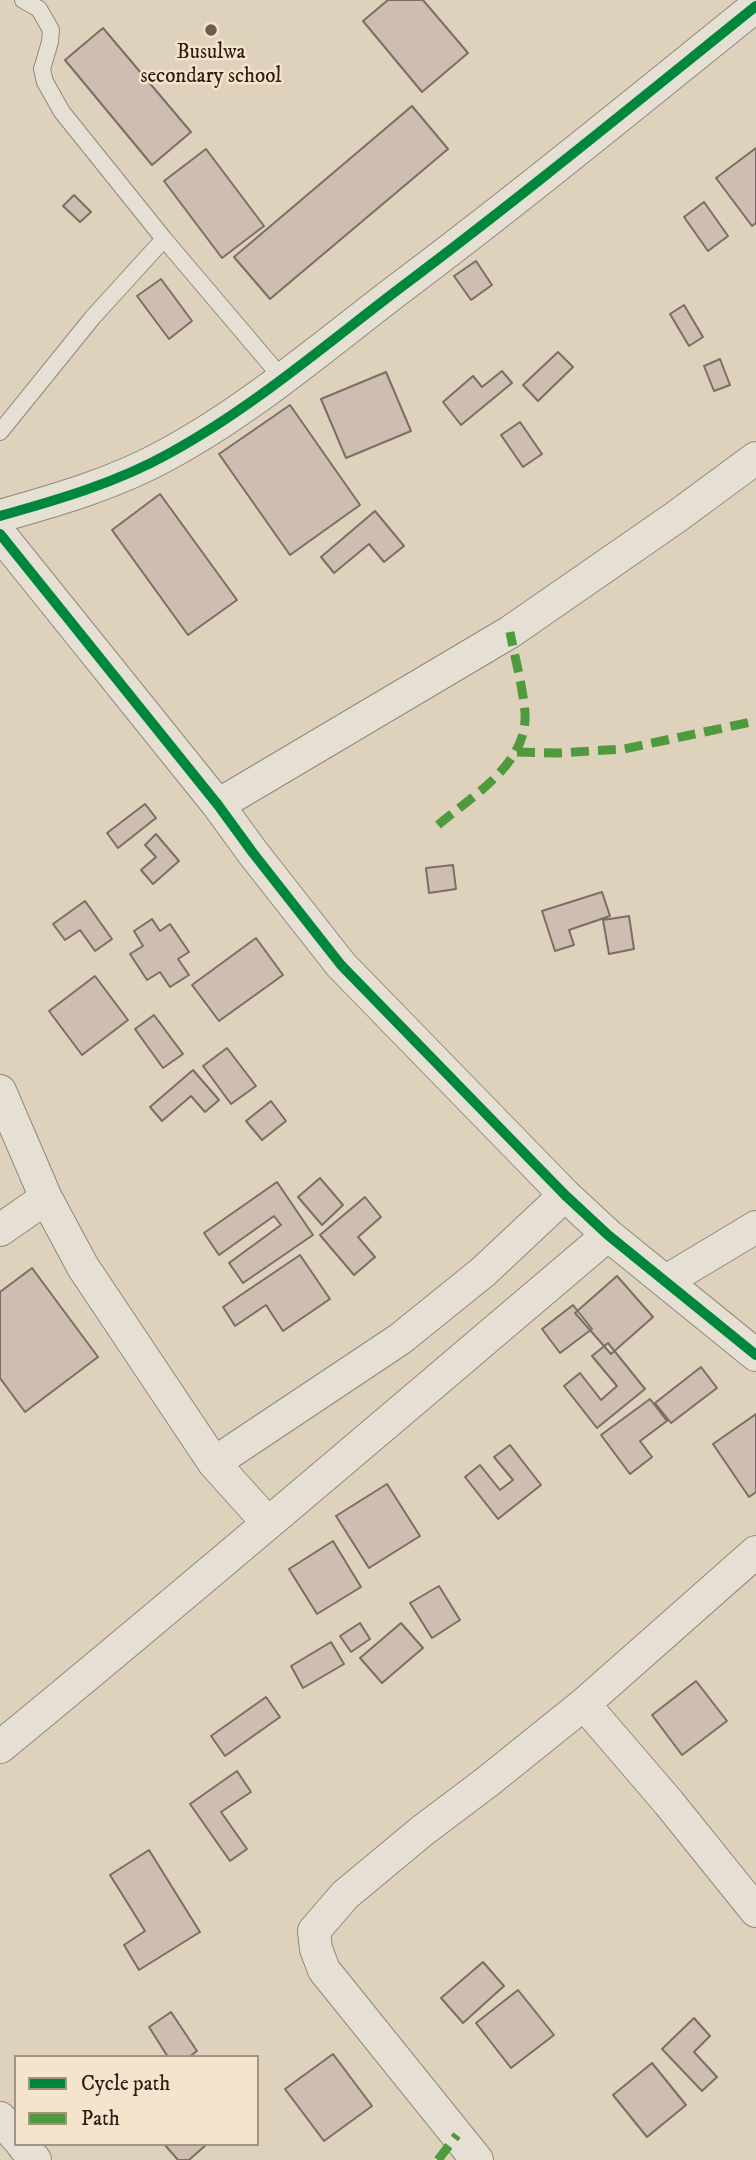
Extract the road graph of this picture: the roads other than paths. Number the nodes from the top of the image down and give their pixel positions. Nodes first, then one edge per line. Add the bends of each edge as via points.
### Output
1 (23, 0) edge
2 (756, 6) edge
3 (164, 240) junction
4 (282, 378) junction
5 (0, 432) edge
6 (756, 458) edge
7 (0, 516) edge
8 (0, 534) edge
9 (218, 805) junction
10 (0, 1091) edge
11 (565, 1195) junction
12 (46, 1198) junction
13 (756, 1227) edge
14 (0, 1230) edge
15 (608, 1235) junction
16 (666, 1281) junction
17 (756, 1354) edge
18 (214, 1463) junction
19 (267, 1522) junction
20 (756, 1552) edge
21 (584, 1704) junction
22 (0, 1747) edge
23 (756, 1911) edge
24 (0, 2118) edge
25 (14, 2135) edge
26 (24, 2146) edge
27 (35, 2160) edge
28 (477, 2160) edge

1 - 3 lane via 39,9 51,30 42,69 52,96
2 - 4 street via 446,254
3 - 4 lane
3 - 5 lane via 93,317
4 - 7 street via 168,454 60,500
6 - 9 street via 510,632
8 - 9 street
9 - 11 street via 341,965
10 - 12 street
11 - 15 street
11 - 18 street via 492,1264 400,1339
12 - 14 street
12 - 18 street via 83,1267
13 - 16 street
15 - 16 street
15 - 19 street
16 - 17 street
18 - 19 street
19 - 22 street via 174,1605
20 - 21 street
21 - 23 street
21 - 28 street via 345,1895 314,1931 324,1970
24 - 25 street
26 - 27 street

